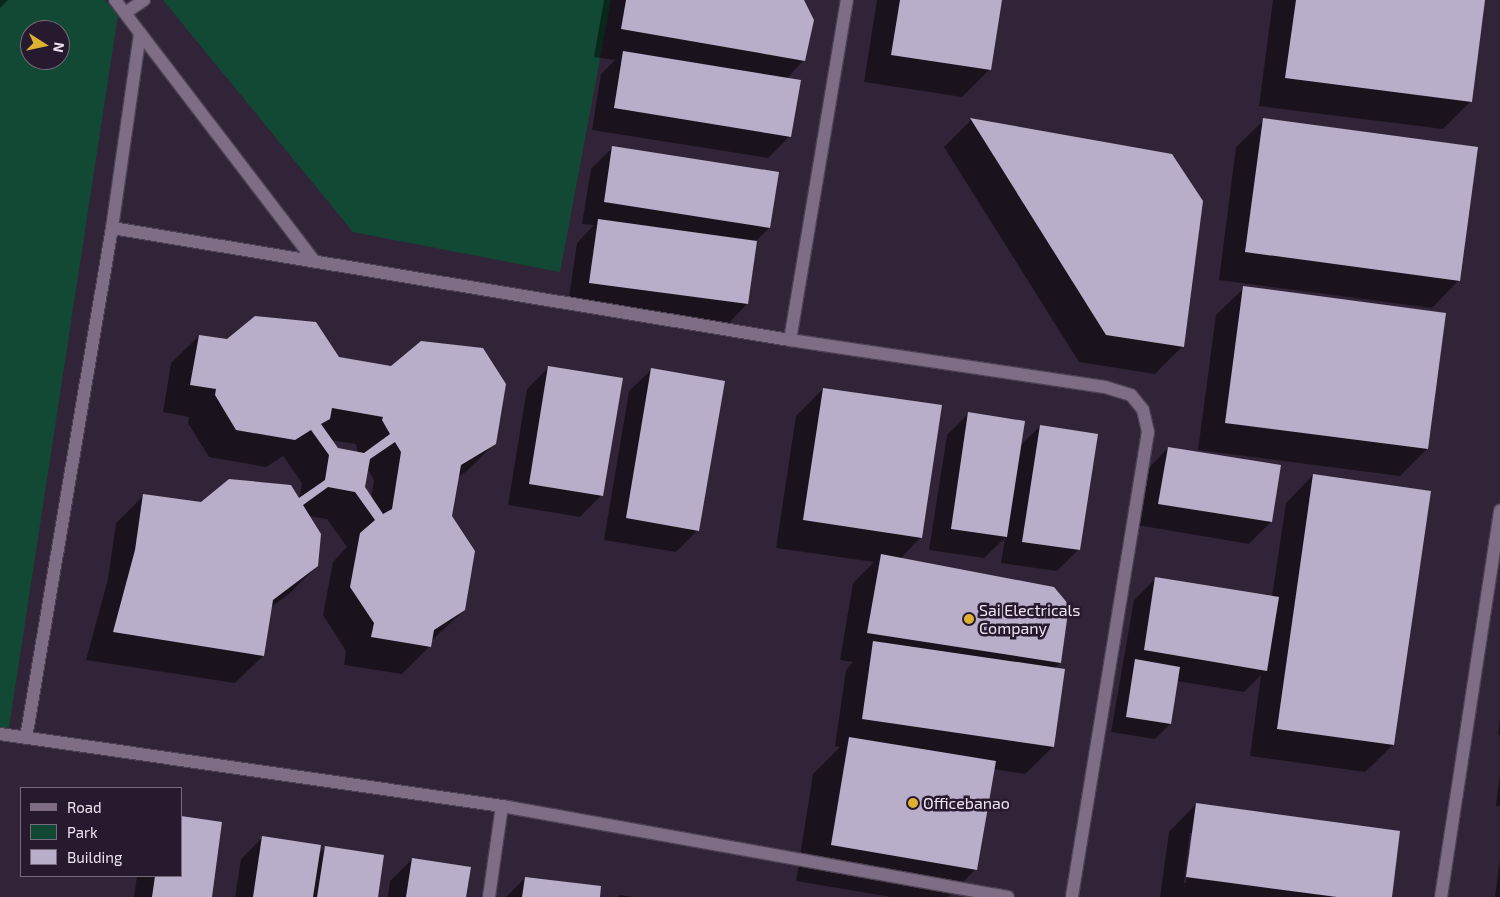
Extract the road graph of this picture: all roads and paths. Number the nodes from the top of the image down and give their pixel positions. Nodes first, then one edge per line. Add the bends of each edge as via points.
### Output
1 (115, 0) edge
2 (144, 0) edge
3 (846, 0) edge
4 (125, 13) junction
5 (140, 33) junction
6 (112, 228) junction
7 (315, 262) junction
8 (790, 340) junction
9 (1500, 510) edge
10 (0, 734) edge
11 (26, 738) junction
12 (502, 806) junction
13 (488, 897) edge
14 (1008, 897) edge
15 (1072, 897) edge
16 (1441, 897) edge

1 - 4 street
2 - 4 street
3 - 8 street
4 - 5 street
5 - 6 street
5 - 7 street
6 - 7 street
6 - 11 street
7 - 8 street
8 - 15 street via 1105,387 1131,394 1143,410 1148,432
9 - 16 street
10 - 11 street
11 - 12 street
12 - 13 street
12 - 14 street

